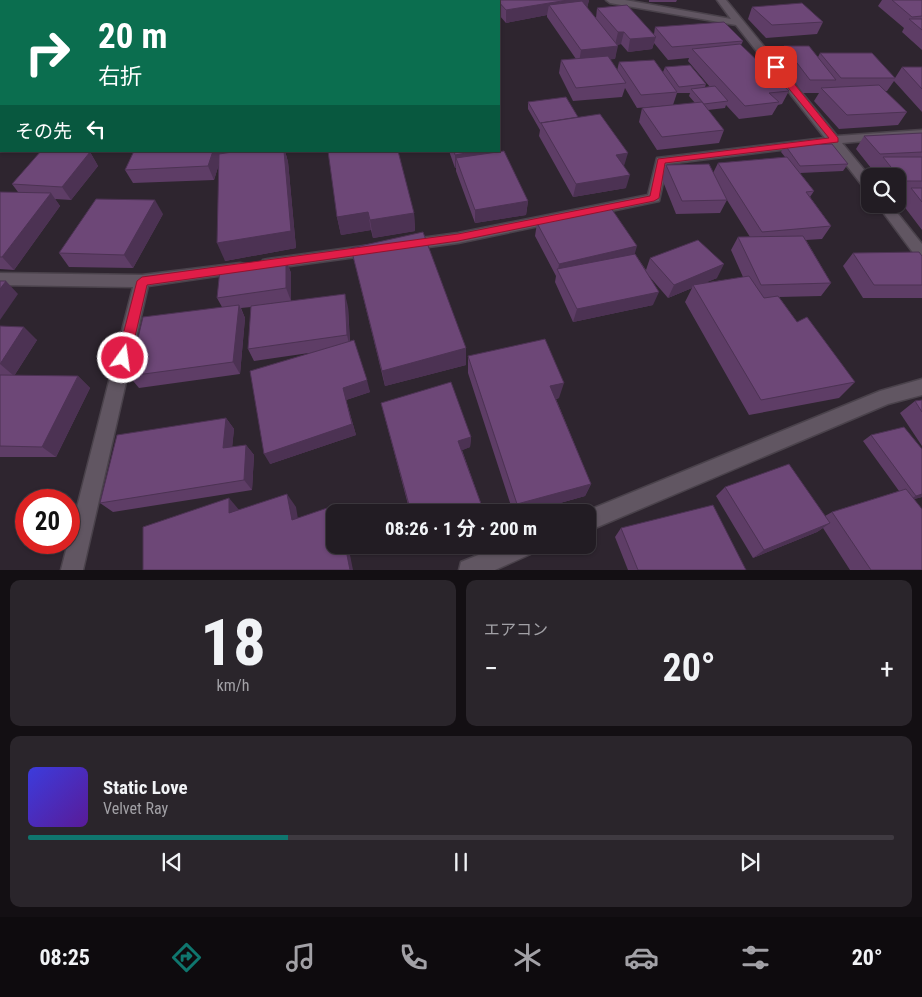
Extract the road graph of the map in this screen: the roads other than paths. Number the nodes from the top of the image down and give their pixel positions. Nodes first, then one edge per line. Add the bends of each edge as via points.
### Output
1 (610, 0) edge
2 (721, 0) edge
3 (740, 23) junction
4 (922, 133) edge
5 (835, 140) junction
6 (861, 174) edge
7 (891, 213) edge
8 (922, 254) edge
9 (0, 279) edge
10 (142, 281) junction
11 (922, 388) edge
12 (596, 517) edge
13 (507, 554) edge
14 (72, 570) edge
15 (469, 570) edge

1 - 3 lane
2 - 3 lane
3 - 5 lane
4 - 5 lane
5 - 6 lane
5 - 10 lane via 661,161 654,198 458,238
7 - 8 lane
9 - 10 lane
10 - 14 lane
11 - 12 lane via 886,397
13 - 15 lane

